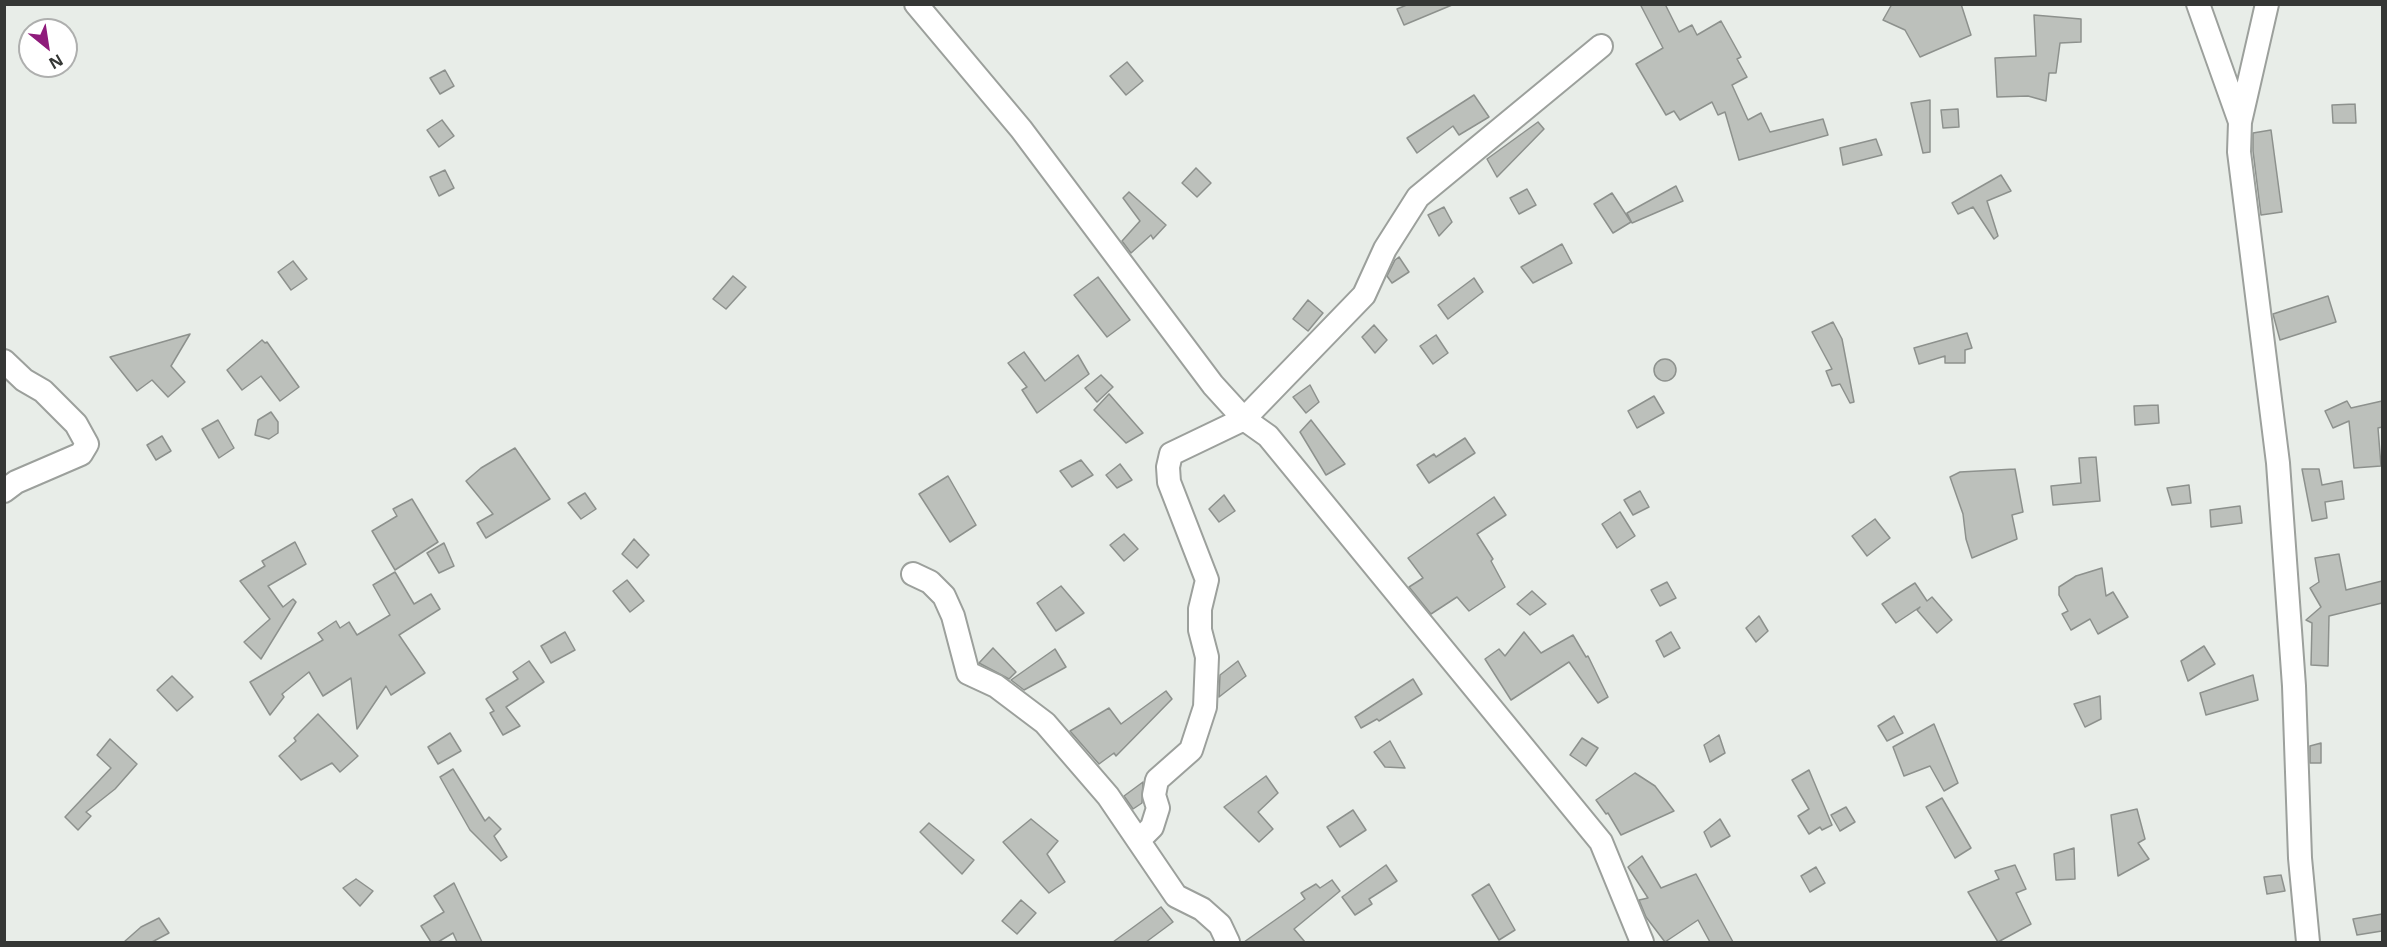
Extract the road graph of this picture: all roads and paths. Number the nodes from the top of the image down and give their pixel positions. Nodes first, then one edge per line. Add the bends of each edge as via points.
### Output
1 (916, 4) edge
2 (2198, 4) edge
3 (2267, 4) edge
4 (1600, 46) dead end
5 (2240, 122) junction
6 (4, 362) edge
7 (1244, 419) junction
8 (4, 491) edge
9 (913, 574) dead end
10 (1139, 840) junction
11 (1228, 942) edge
12 (1642, 942) edge
13 (2308, 942) edge

1 - 7 street via 1021,129 1213,385
2 - 5 street
3 - 5 street
4 - 7 street via 1418,197 1385,249 1364,295
5 - 13 street via 2239,152 2278,463
6 - 8 street via 43,391 76,424 87,444 81,454
7 - 10 street via 1171,454 1169,482 1207,580 1200,609 1200,630 1207,657 1205,706 1191,750 1157,780 1154,795 1158,808 1152,827
7 - 12 street via 1268,436 1314,490 1433,641 1601,842
9 - 10 street via 930,582 944,596 968,673 996,686 1045,723
10 - 11 street via 1176,896 1202,909 1220,925

